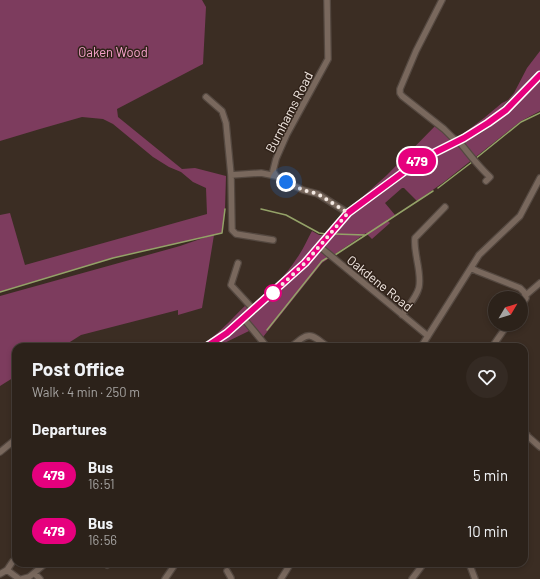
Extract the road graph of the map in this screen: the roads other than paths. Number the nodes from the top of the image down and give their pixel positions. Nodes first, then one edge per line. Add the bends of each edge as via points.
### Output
1 (327, 0) edge
2 (442, 0) edge
3 (540, 75) edge
4 (206, 96) dead end
5 (457, 141) junction
6 (231, 175) junction
7 (276, 176) junction
8 (540, 178) edge
9 (486, 181) dead end
10 (445, 207) dead end
11 (348, 213) junction
12 (273, 240) dead end
13 (319, 246) junction
14 (238, 263) dead end
15 (471, 268) junction
16 (540, 283) edge
17 (523, 291) edge
18 (528, 293) edge
19 (254, 310) junction
20 (402, 315) junction
21 (244, 318) junction
22 (503, 331) edge
23 (428, 336) junction
24 (212, 343) edge
25 (264, 343) edge
26 (296, 343) edge
27 (323, 343) edge
28 (424, 343) edge
29 (495, 343) edge
30 (528, 436) edge
31 (12, 442) edge
32 (540, 447) edge
33 (0, 452) edge
34 (12, 564) edge
35 (41, 567) edge
36 (172, 567) edge
37 (288, 567) edge
38 (421, 567) edge
39 (470, 567) edge
40 (7, 570) junction
41 (227, 571) dead end
42 (34, 573) junction
43 (0, 574) edge
44 (19, 579) edge
45 (22, 579) edge
46 (40, 579) edge
47 (165, 579) edge
48 (231, 579) edge
49 (281, 579) edge
50 (412, 579) edge
51 (475, 579) edge

1 - 7 street, Burnhams Road via 328,59 287,134 273,170
2 - 5 street via 416,51 400,93
3 - 5 street via 497,117
4 - 6 street via 220,108 224,118
5 - 9 street via 490,177
5 - 11 street via 420,160
6 - 7 street via 261,173
6 - 12 street via 232,230 240,235
7 - 11 street via 292,186 318,194
8 - 15 street via 522,212 479,254
10 - 20 street via 415,238 420,285 417,294
11 - 13 street
13 - 19 street via 305,263
13 - 20 street, Oakdene Road
14 - 19 street via 231,285
15 - 17 street
15 - 23 street
16 - 18 street
19 - 21 street
20 - 23 street, Oakdene Road
21 - 24 street
21 - 25 street
22 - 29 street
23 - 28 street
26 - 27 street via 309,335
30 - 32 street
31 - 33 street
34 - 40 street
35 - 42 street
36 - 47 street
37 - 49 street
38 - 50 street
39 - 51 street
40 - 43 street
40 - 44 street
41 - 48 street
42 - 45 street
42 - 46 street

